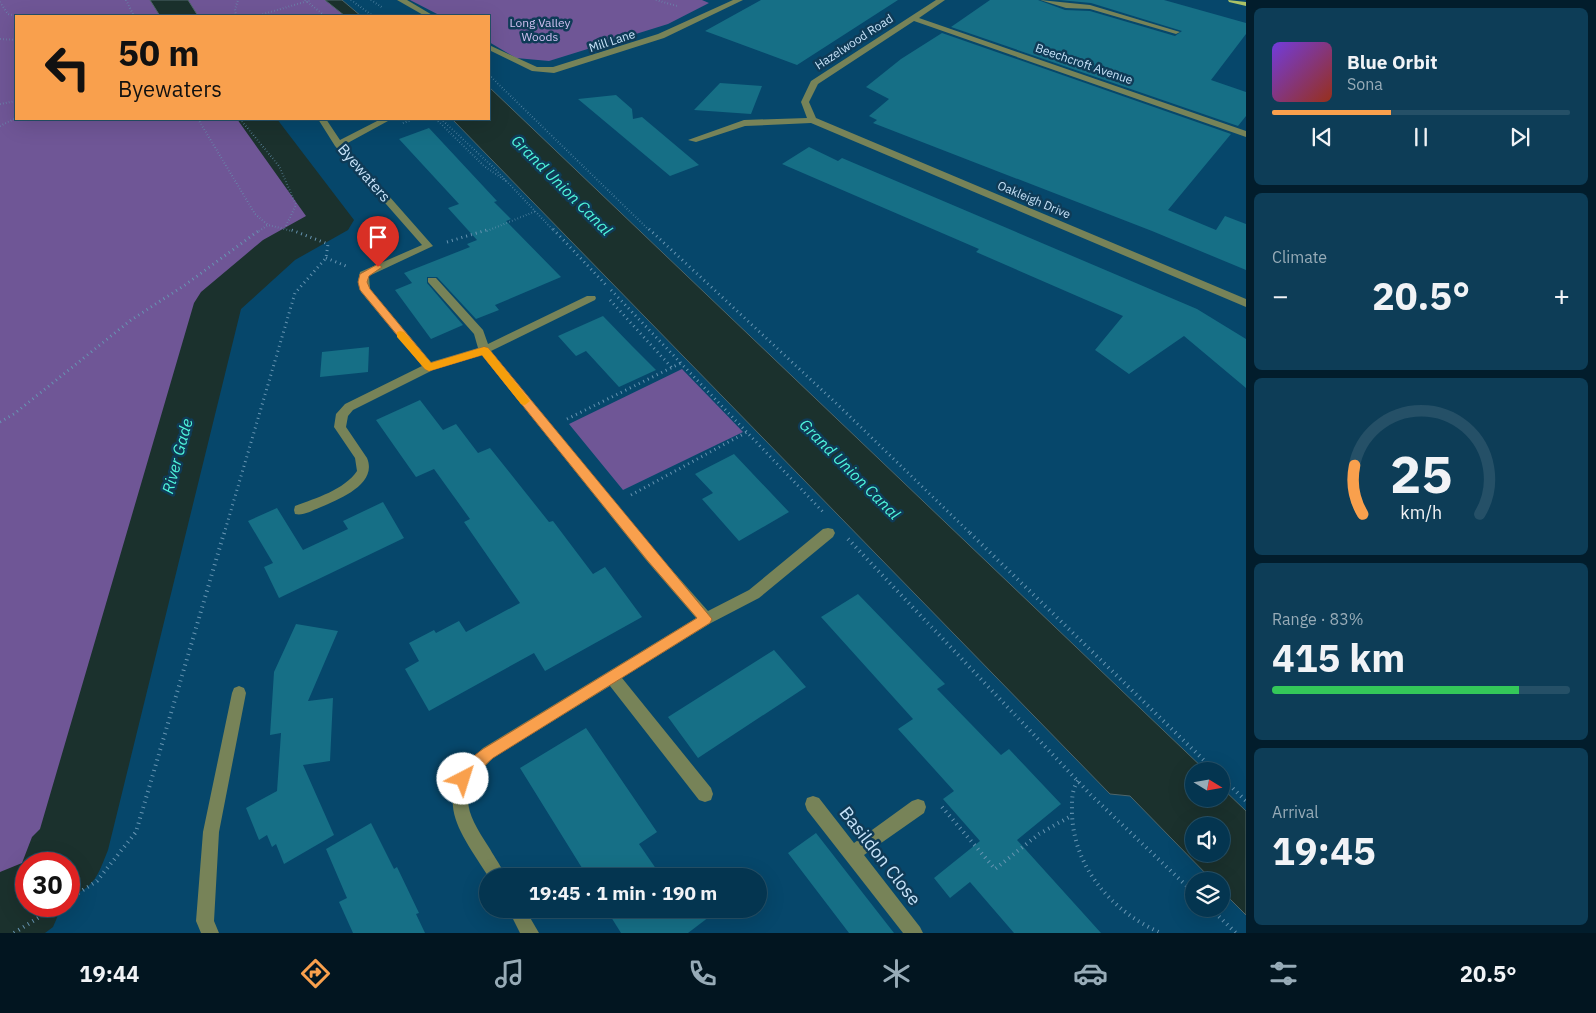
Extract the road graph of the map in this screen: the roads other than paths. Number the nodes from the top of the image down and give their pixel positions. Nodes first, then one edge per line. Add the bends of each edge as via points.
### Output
1 (401, 0) edge
2 (738, 0) edge
3 (941, 0) edge
4 (1044, 0) edge
5 (1232, 0) edge
6 (1246, 4) edge
7 (428, 15) edge
8 (913, 18) junction
9 (1176, 32) dead end
10 (490, 48) edge
11 (323, 120) edge
12 (812, 120) junction
13 (384, 121) dead end
14 (1246, 134) edge
15 (693, 140) dead end
16 (338, 144) junction
17 (432, 280) dead end
18 (591, 298) road end
19 (1246, 303) edge
20 (484, 350) junction
21 (429, 367) junction
22 (300, 510) dead end
23 (828, 533) dead end
24 (706, 619) junction
25 (613, 678) junction
26 (238, 693) dead end
27 (705, 794) dead end
28 (813, 804) dead end
29 (918, 807) road end
30 (854, 853) junction
31 (492, 868) edge
32 (521, 918) edge
33 (208, 927) edge
34 (530, 933) edge
35 (914, 933) edge

1 - 7 street
2 - 10 street, Mill Lane via 661,36 554,70 535,69
3 - 8 street, Hazelwood Road
4 - 9 street via 1066,6 1090,7
5 - 6 main road
8 - 12 street, Hazelwood Road via 814,83 805,102
8 - 14 street, Beechcroft Avenue
11 - 16 street, Byewaters
12 - 15 street via 744,124
12 - 19 street, Oakleigh Drive
13 - 16 street
16 - 21 street, Byewaters via 428,246 364,274 362,282 365,290
17 - 20 street via 479,333
18 - 20 street
20 - 21 street
20 - 24 street
21 - 22 street via 356,402 342,414 340,427 363,462 361,478
23 - 24 street via 754,594
24 - 25 street
25 - 27 street
25 - 31 street via 488,753 463,779 459,796 461,816
26 - 33 street via 211,832
28 - 30 street, Basildon Close
29 - 30 street
30 - 35 street, Basildon Close
32 - 34 street

